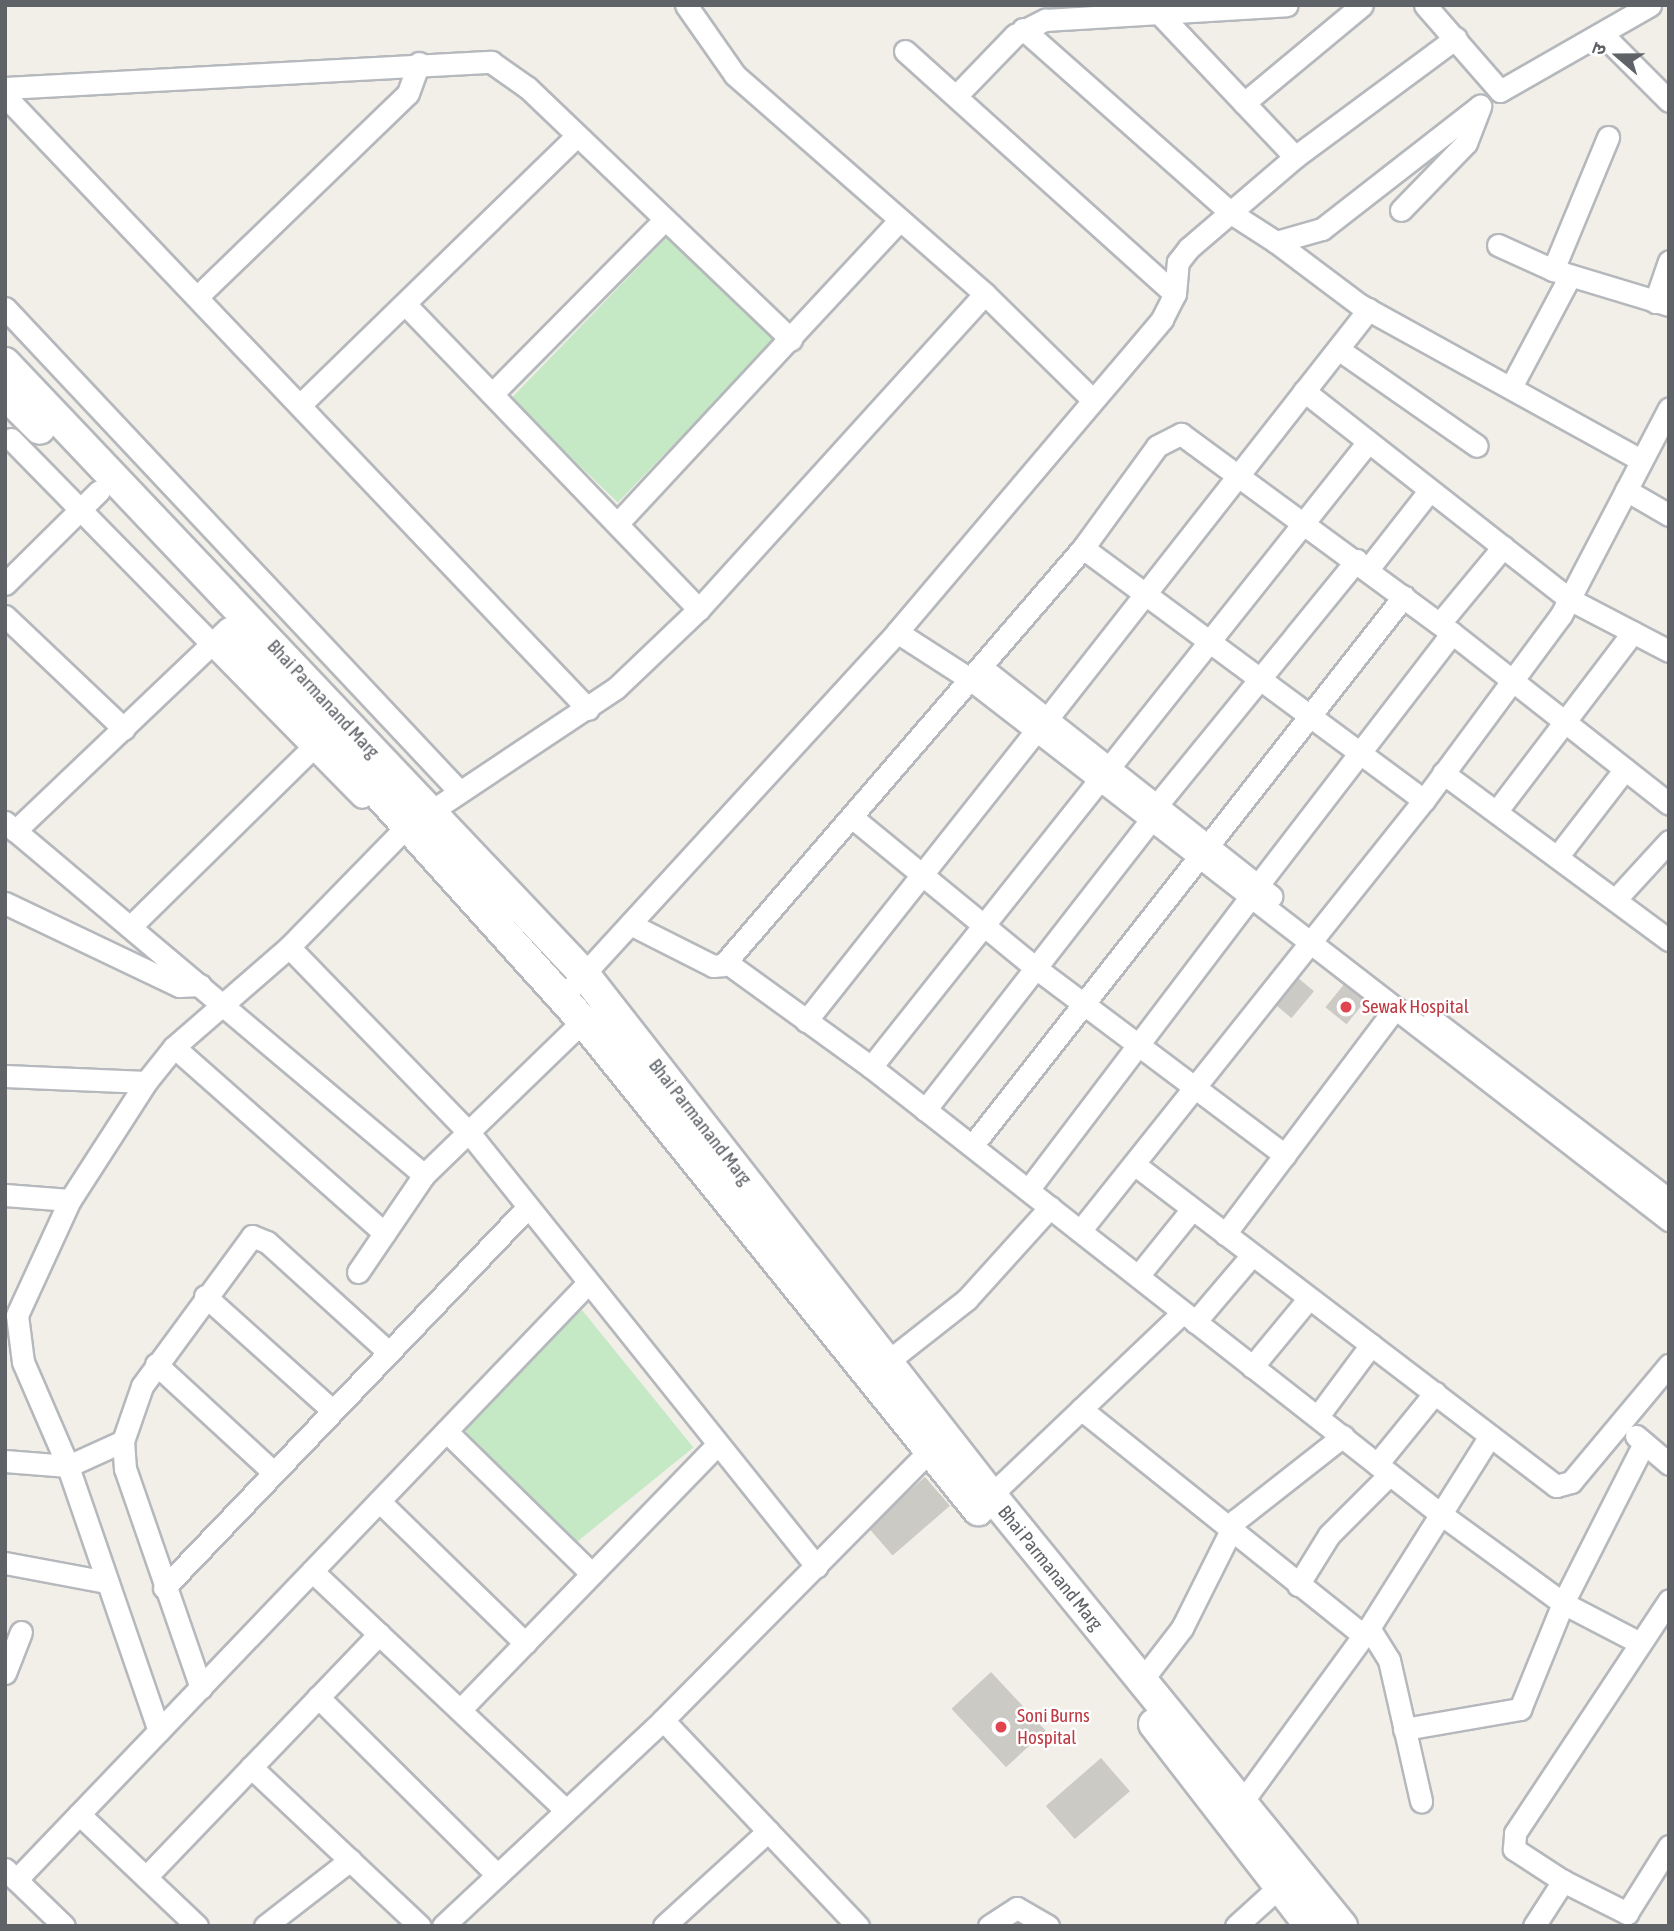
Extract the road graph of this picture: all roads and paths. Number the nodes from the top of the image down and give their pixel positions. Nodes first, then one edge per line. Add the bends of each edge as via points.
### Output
1 (686, 5) edge
2 (1287, 5) edge
3 (1362, 5) edge
4 (1425, 5) edge
5 (1650, 5) edge
6 (1158, 12) junction
7 (1023, 29) junction
8 (1604, 36) junction
9 (1456, 38) junction
10 (905, 51) dead end
11 (419, 63) junction
12 (5, 88) edge
13 (5, 96) edge
14 (956, 96) junction
15 (1669, 100) edge
16 (1244, 103) junction
17 (576, 136) junction
18 (1608, 137) dead end
19 (1295, 157) junction
20 (1401, 210) dead end
21 (1231, 213) junction
22 (664, 220) junction
23 (900, 220) junction
24 (1276, 242) junction
25 (1498, 245) dead end
26 (1669, 261) edge
27 (1562, 273) junction
28 (985, 294) junction
29 (1175, 294) junction
30 (197, 297) junction
31 (1662, 303) edge
32 (405, 304) junction
33 (5, 308) edge
34 (1368, 309) junction
35 (791, 339) junction
36 (1338, 349) junction
37 (5, 363) edge
38 (1511, 387) junction
39 (1304, 391) junction
40 (5, 394) edge
41 (492, 394) junction
42 (1092, 399) junction
43 (300, 405) junction
44 (1669, 408) edge
45 (15, 433) edge
46 (1368, 442) junction
47 (1477, 446) dead end
48 (1641, 460) junction
49 (1240, 471) junction
50 (1430, 490) junction
51 (1626, 490) junction
52 (91, 499) junction
53 (1669, 515) edge
54 (1305, 521) junction
55 (618, 523) junction
56 (1503, 547) junction
57 (1083, 548) junction
58 (1363, 565) junction
59 (5, 584) edge
60 (1145, 594) junction
61 (1404, 596) junction
62 (1569, 599) junction
63 (699, 609) junction
64 (5, 616) edge
65 (1446, 628) junction
66 (897, 632) junction
67 (1633, 632) junction
68 (220, 636) junction
69 (1208, 641) junction
70 (1669, 651) edge
71 (976, 673) junction
72 (1513, 680) junction
73 (1262, 681) junction
74 (588, 709) junction
75 (1310, 716) junction
76 (1567, 723) junction
77 (1041, 725) junction
78 (124, 729) junction
79 (320, 740) junction
80 (1360, 753) junction
81 (1625, 769) junction
82 (1101, 771) junction
83 (1443, 774) junction
84 (460, 791) junction
85 (1423, 800) junction
86 (1669, 804) edge
87 (1496, 812) junction
88 (1154, 813) junction
89 (853, 818) junction
90 (412, 825) junction
91 (10, 826) edge
92 (1669, 841) edge
93 (1201, 850) junction
94 (1558, 857) junction
95 (923, 877) junction
96 (1254, 891) junction
97 (1615, 900) junction
98 (5, 904) edge
99 (630, 924) junction
100 (983, 925) junction
101 (130, 927) junction
102 (1312, 936) junction
103 (1669, 940) edge
104 (289, 947) junction
105 (726, 962) junction
106 (1037, 969) junction
107 (584, 974) junction
108 (200, 985) junction
109 (562, 998) junction
110 (223, 1003) junction
111 (1083, 1004) junction
112 (1395, 1008) junction
113 (583, 1021) junction
114 (806, 1021) junction
115 (1433, 1028) junction
116 (1138, 1045) junction
117 (174, 1047) junction
118 (871, 1067) junction
119 (5, 1076) edge
120 (146, 1082) junction
121 (1195, 1088) junction
122 (926, 1110) junction
123 (471, 1135) junction
124 (972, 1146) junction
125 (1284, 1155) junction
126 (1134, 1164) junction
127 (424, 1175) junction
128 (1028, 1190) junction
129 (5, 1195) edge
130 (70, 1200) junction
131 (1050, 1207) junction
132 (527, 1208) junction
133 (1192, 1209) junction
134 (1667, 1210) edge
135 (1080, 1231) junction
136 (384, 1233) junction
137 (1225, 1234) junction
138 (1252, 1255) junction
139 (358, 1272) dead end
140 (1138, 1276) junction
141 (586, 1285) junction
142 (205, 1296) junction
143 (1309, 1298) junction
144 (1189, 1317) junction
145 (1371, 1345) junction
146 (13, 1350) edge
147 (387, 1351) junction
148 (887, 1362) junction
149 (156, 1364) junction
150 (1252, 1367) junction
151 (1667, 1370) edge
152 (1435, 1393) junction
153 (1081, 1409) junction
154 (332, 1410) junction
155 (1318, 1416) junction
156 (1622, 1423) junction
157 (446, 1431) junction
158 (1343, 1436) junction
159 (1490, 1436) junction
160 (123, 1441) junction
161 (936, 1443) junction
162 (1644, 1443) junction
163 (717, 1445) junction
164 (5, 1461) edge
165 (1669, 1464) edge
166 (68, 1466) junction
167 (1383, 1469) junction
168 (272, 1472) junction
169 (991, 1495) junction
170 (379, 1501) junction
171 (1438, 1512) junction
172 (1228, 1531) junction
173 (5, 1563) edge
174 (817, 1567) junction
175 (312, 1571) junction
176 (592, 1574) junction
177 (107, 1582) junction
178 (1298, 1585) junction
179 (164, 1588) junction
180 (1669, 1600) edge
181 (1563, 1603) junction
182 (21, 1632) dead end
183 (1367, 1632) junction
184 (379, 1634) junction
185 (526, 1643) junction
186 (1640, 1643) junction
187 (5, 1673) edge
188 (1142, 1680) junction
189 (201, 1688) junction
190 (318, 1697) junction
191 (460, 1710) junction
192 (663, 1720) junction
193 (1404, 1728) junction
194 (159, 1731) junction
195 (251, 1767) junction
196 (1421, 1801) dead end
197 (566, 1810) junction
198 (1234, 1813) junction
199 (79, 1814) junction
200 (768, 1831) junction
201 (1669, 1846) edge
202 (350, 1860) junction
203 (11, 1874) edge
204 (497, 1875) junction
205 (146, 1877) junction
206 (1288, 1879) junction
207 (1563, 1881) junction
208 (64, 1926) edge
209 (197, 1926) edge
210 (265, 1926) edge
211 (420, 1926) edge
212 (443, 1926) edge
213 (664, 1926) edge
214 (858, 1926) edge
215 (989, 1926) edge
216 (1048, 1926) edge
217 (1236, 1926) edge
218 (1310, 1926) edge
219 (1342, 1926) edge
220 (1534, 1926) edge

1 - 23 street via 735,75
2 - 6 street
3 - 16 street
4 - 9 street
5 - 8 street
6 - 7 street via 1045,20
6 - 16 street
7 - 14 street
7 - 21 street
8 - 9 street via 1555,55 1500,91
8 - 15 street
9 - 19 street
10 - 14 street
11 - 12 street
11 - 17 street via 472,60 500,67
11 - 30 street via 408,93
13 - 30 street
14 - 29 street
16 - 19 street
17 - 22 street
17 - 32 street
18 - 27 street
19 - 21 street
20 - 24 street via 1466,143 1480,106 1322,229
21 - 24 street
21 - 29 street via 1178,262
22 - 35 street
22 - 41 street
23 - 28 street
23 - 35 street
24 - 34 street
25 - 27 street
26 - 31 street
27 - 31 street
27 - 38 street
28 - 42 street
28 - 63 street
29 - 42 street via 1162,319
30 - 43 street
32 - 41 street
32 - 43 street
33 - 84 street
34 - 36 street
34 - 38 street
35 - 55 street
36 - 39 street
36 - 47 street
37 - 90 street, Bhai Parmanand Marg
38 - 48 street
39 - 46 street
39 - 49 street
40 - 45 street, Bhai Parmanand Marg
41 - 55 street
42 - 66 street
43 - 74 street
44 - 48 street
45 - 52 street, Bhai Parmanand Marg
46 - 50 street
46 - 54 street
48 - 51 street
49 - 54 street
49 - 57 street via 1190,438 1168,437
49 - 60 street
50 - 56 street
50 - 58 street
51 - 53 street
51 - 62 street
52 - 59 street
52 - 68 street, Bhai Parmanand Marg
54 - 58 street
54 - 69 street
55 - 63 street
56 - 62 street
56 - 65 street
57 - 60 street
57 - 71 street
58 - 61 street
58 - 73 street
60 - 69 street
60 - 77 street
61 - 65 street
61 - 75 street
62 - 67 street
62 - 72 street
63 - 74 street
64 - 78 street
65 - 72 street
65 - 80 street
66 - 71 street
66 - 99 street
67 - 70 street
67 - 76 street
68 - 78 street
68 - 79 street, Bhai Parmanand Marg
69 - 73 street
69 - 82 street
71 - 77 street
71 - 89 street
72 - 76 street
72 - 83 street
73 - 75 street
73 - 88 street
74 - 84 street
75 - 80 street
75 - 93 street
76 - 81 street
76 - 87 street
77 - 82 street
77 - 95 street
78 - 91 street
79 - 90 street, Bhai Parmanand Marg
79 - 101 street
80 - 85 street
80 - 96 street
81 - 86 street
81 - 94 street
82 - 88 street
82 - 100 street
83 - 85 street
83 - 87 street
84 - 90 street
85 - 102 street
87 - 94 street
88 - 93 street
88 - 106 street
89 - 95 street
89 - 105 street
90 - 104 street
90 - 107 street, Bhai Parmanand Marg
90 - 109 street, Bhai Parmanand Marg
91 - 101 street
92 - 97 street
93 - 96 street
93 - 111 street
94 - 97 street
95 - 100 street
95 - 114 street
96 - 102 street
96 - 116 street
97 - 103 street
98 - 108 street via 179,986
99 - 105 street via 713,966
99 - 107 street
100 - 106 street
100 - 118 street
101 - 108 street
102 - 112 street
102 - 115 street
102 - 121 street
104 - 110 street
104 - 123 street
105 - 114 street
106 - 111 street
106 - 122 street
107 - 109 street
107 - 148 street, Bhai Parmanand Marg
108 - 110 street
109 - 113 street, Bhai Parmanand Marg
110 - 117 street
110 - 127 street
111 - 116 street
111 - 124 street
112 - 115 street
112 - 125 street
113 - 123 street
113 - 161 street, Bhai Parmanand Marg
114 - 118 street
115 - 134 street
116 - 121 street
116 - 128 street
117 - 120 street
117 - 136 street
118 - 122 street
119 - 120 street
120 - 130 street
121 - 125 street
121 - 126 street
122 - 124 street
123 - 127 street
123 - 132 street
124 - 128 street
125 - 137 street
126 - 133 street
126 - 135 street
127 - 136 street
128 - 131 street
129 - 130 street
130 - 146 street via 21,1301
131 - 135 street
131 - 148 street via 967,1299
132 - 141 street
132 - 147 street
133 - 137 street
133 - 140 street
135 - 140 street
136 - 139 street
137 - 138 street
138 - 143 street
138 - 144 street
140 - 144 street
141 - 157 street
141 - 163 street
142 - 147 street via 246,1240 260,1237
142 - 149 street
142 - 154 street
143 - 145 street
143 - 150 street
144 - 150 street
144 - 153 street
145 - 152 street
145 - 155 street
146 - 166 street
147 - 154 street
148 - 161 street, Bhai Parmanand Marg
149 - 160 street
149 - 168 street
150 - 155 street
151 - 156 street
152 - 159 street
152 - 167 street
153 - 169 street
153 - 172 street
154 - 168 street
155 - 158 street
156 - 159 street via 1564,1487 1549,1483
156 - 162 street
157 - 170 street
157 - 176 street
158 - 167 street
158 - 172 street
159 - 171 street
160 - 166 street
160 - 179 street via 125,1469
161 - 169 street, Bhai Parmanand Marg
161 - 174 street
161 - 198 street, Bhai Parmanand Marg via 1139,1703
162 - 165 street
162 - 181 street
163 - 174 street
163 - 176 street
164 - 166 street
166 - 177 street
167 - 171 street
167 - 178 street via 1329,1535
168 - 179 street
169 - 188 street, Bhai Parmanand Marg
170 - 175 street
170 - 185 street
171 - 181 street
171 - 183 street
172 - 178 street
172 - 188 street via 1182,1628
173 - 177 street
174 - 192 street
175 - 184 street
175 - 189 street
176 - 185 street
177 - 194 street
178 - 183 street
179 - 189 street
180 - 186 street
181 - 186 street
181 - 193 street via 1520,1709
182 - 187 street
183 - 193 street via 1385,1647
183 - 198 street
184 - 190 street
184 - 191 street
185 - 191 street
186 - 207 street via 1512,1843
188 - 198 street, Bhai Parmanand Marg
189 - 194 street
190 - 195 street
190 - 204 street
191 - 197 street
192 - 197 street
192 - 200 street
193 - 196 street
194 - 199 street
195 - 202 street
195 - 205 street
197 - 204 street
198 - 206 street, Bhai Parmanand Marg
199 - 203 street
199 - 205 street
200 - 213 street
200 - 214 street
201 - 207 street via 1622,1915
202 - 210 street
202 - 211 street
203 - 208 street
204 - 212 street
205 - 209 street
206 - 217 street
206 - 218 street, Bhai Parmanand Marg
206 - 219 street, Bhai Parmanand Marg
207 - 220 street
215 - 216 street via 1017,1908

